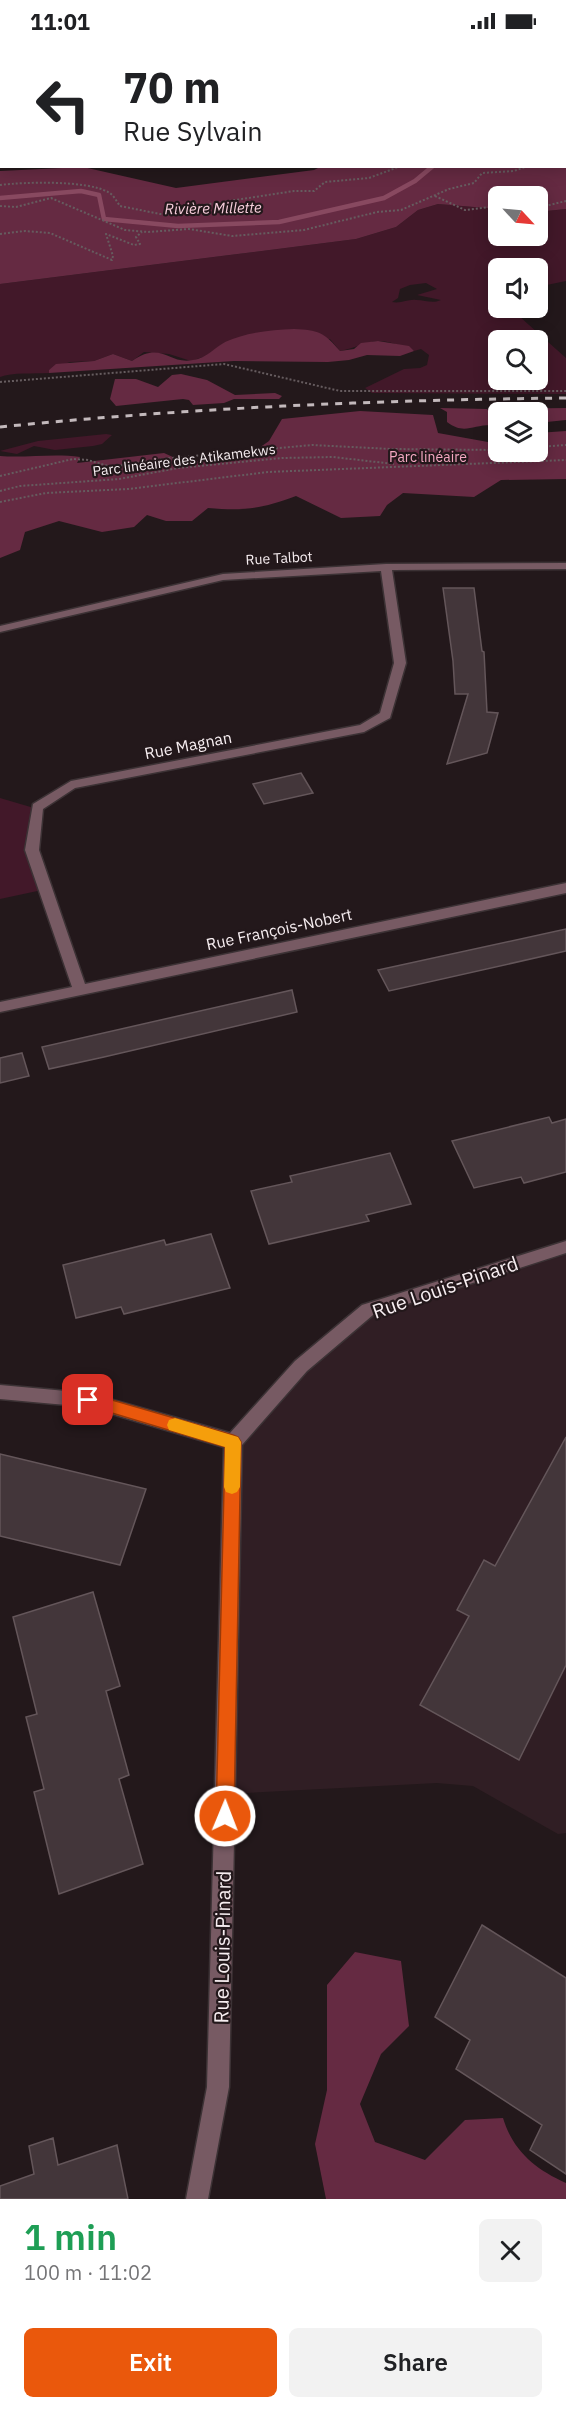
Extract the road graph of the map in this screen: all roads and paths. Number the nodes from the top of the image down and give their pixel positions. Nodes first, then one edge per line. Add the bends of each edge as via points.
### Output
1 (391, 168) edge
2 (522, 168) edge
3 (0, 185) edge
4 (435, 196) junction
5 (566, 201) edge
6 (548, 205) edge
7 (0, 206) edge
8 (488, 208) edge
9 (143, 231) junction
10 (0, 234) edge
11 (0, 382) edge
12 (566, 391) edge
13 (566, 445) edge
14 (548, 446) edge
15 (488, 450) edge
16 (566, 460) edge
17 (407, 466) junction
18 (0, 476) edge
19 (0, 490) edge
20 (0, 502) edge
21 (566, 566) edge
22 (386, 567) junction
23 (0, 629) edge
24 (566, 888) edge
25 (80, 989) junction
26 (0, 1006) edge
27 (566, 1247) edge
28 (0, 1392) edge
29 (233, 1442) junction
30 (197, 2199) edge

1 - 3 path via 369,178 325,182 314,191 203,205 181,214 120,206 109,192 72,184
2 - 4 path via 482,173 474,183
4 - 8 path via 465,210
4 - 9 path via 401,210 304,230 232,236 189,229
5 - 6 path
7 - 9 path via 16,207 51,198 125,230
9 - 10 path via 136,237 140,244 134,245 106,234 112,260 50,232
11 - 12 path via 224,363 340,391
13 - 14 path
15 - 18 path via 312,445 111,467 73,459
16 - 17 path, Parc linéaire des Atikamekws
17 - 19 path, Parc linéaire des Atikamekws via 333,458 282,458
17 - 20 path, Parc linéaire des Atikamekws via 267,472 128,489 46,493
21 - 22 street, Rue Talbot
22 - 23 street, Rue Talbot via 223,577
22 - 25 street, Rue Magnan via 400,663 386,715 364,728 71,785 37,807 32,849
24 - 25 street, Rue François-Nobert
25 - 26 street, Rue François-Nobert
27 - 29 street, Rue Louis-Pinard via 368,1310 301,1366
28 - 29 street via 88,1400
29 - 30 street, Rue Louis-Pinard via 219,2087

